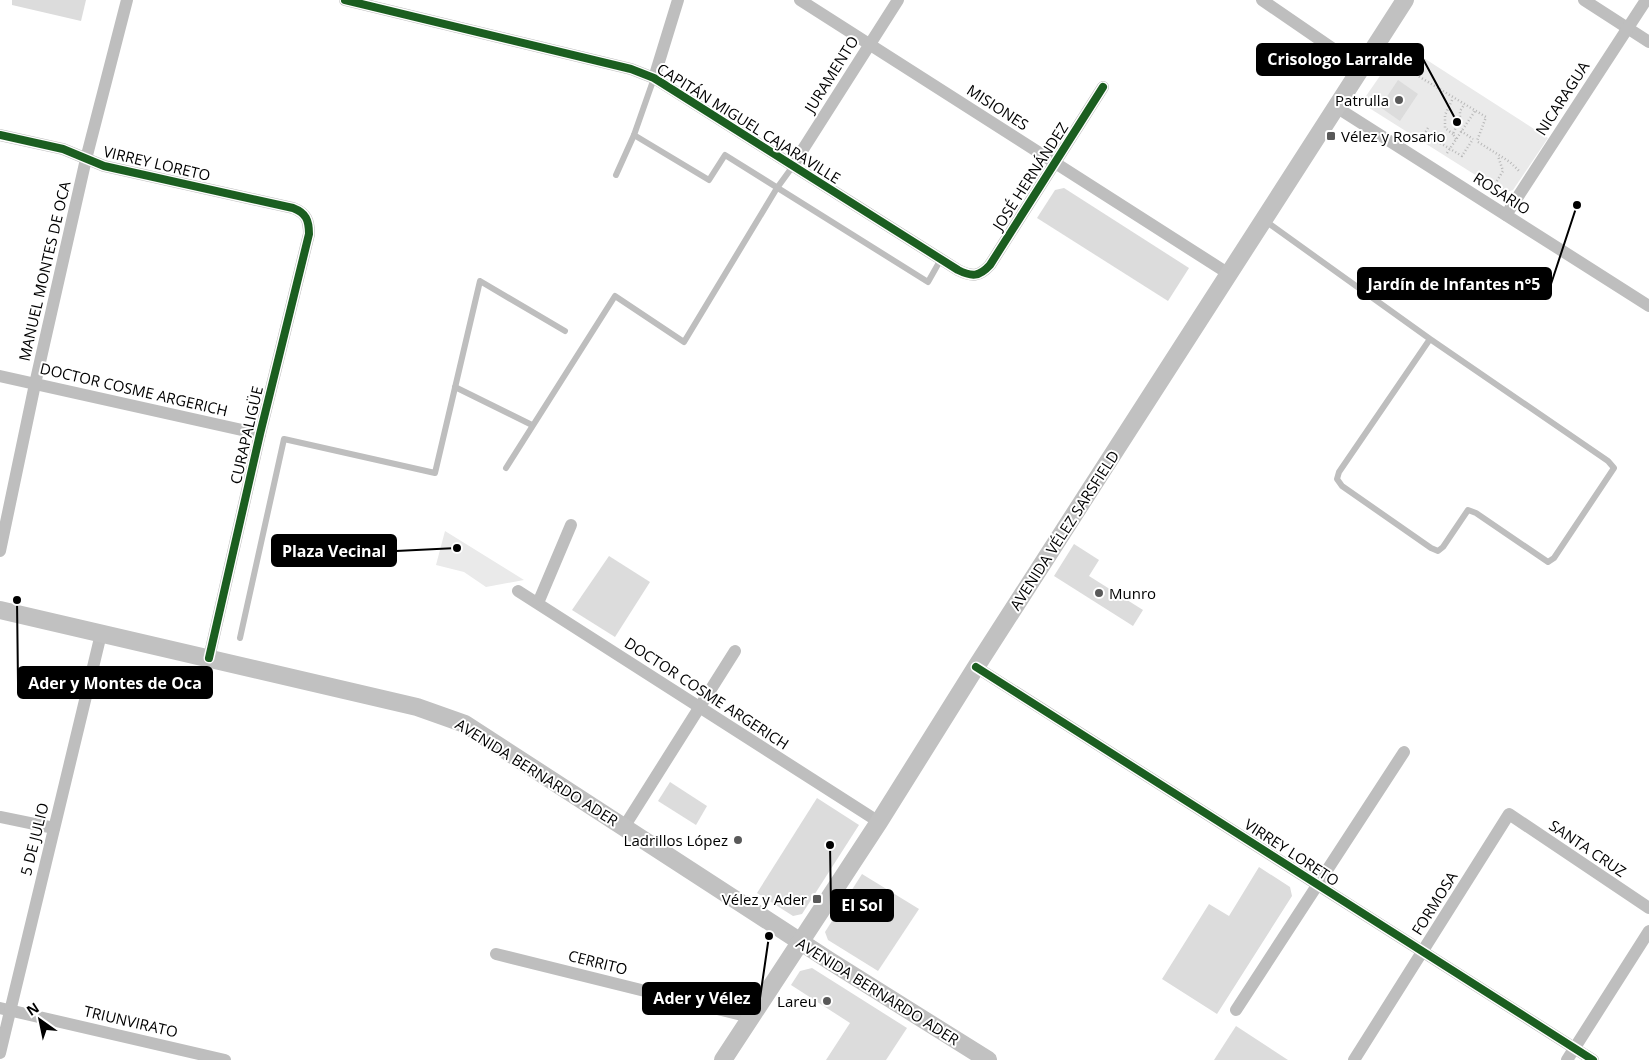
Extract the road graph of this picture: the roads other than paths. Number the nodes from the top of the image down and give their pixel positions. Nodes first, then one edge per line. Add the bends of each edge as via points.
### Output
1 (127, 0) edge
2 (345, 0) edge
3 (678, 0) edge
4 (800, 0) edge
5 (898, 0) edge
6 (1262, 0) edge
7 (1406, 0) edge
8 (1584, 0) edge
9 (1646, 0) edge
10 (374, 3) edge
11 (1627, 28) junction
12 (1649, 42) edge
13 (869, 44) junction
14 (1361, 68) junction
15 (654, 78) junction
16 (1103, 87) dead end
17 (1336, 107) junction
18 (0, 135) edge
19 (634, 135) junction
20 (86, 159) junction
21 (1054, 163) junction
22 (793, 166) junction
23 (616, 175) dead end
24 (776, 188) junction
25 (1506, 215) junction
26 (307, 218) joint
27 (1263, 220) junction
28 (941, 259) junction
29 (1229, 274) junction
30 (975, 275) joint
31 (1649, 306) edge
32 (565, 331) dead end
33 (1430, 339) junction
34 (0, 376) edge
35 (35, 384) junction
36 (455, 387) junction
37 (532, 426) junction
38 (260, 434) junction
39 (506, 468) dead end
40 (571, 525) dead end
41 (0, 551) edge
42 (518, 591) dead end
43 (538, 603) junction
44 (0, 610) edge
45 (101, 634) junction
46 (240, 638) dead end
47 (735, 651) dead end
48 (209, 658) junction
49 (976, 667) junction
50 (698, 708) junction
51 (1404, 752) dead end
52 (1509, 814) joint
53 (0, 817) edge
54 (879, 822) junction
55 (624, 827) junction
56 (54, 828) junction
57 (1318, 885) junction
58 (1649, 908) edge
59 (1649, 931) edge
60 (800, 942) junction
61 (1423, 952) junction
62 (496, 954) dead end
63 (5, 1009) edge
64 (1236, 1010) dead end
65 (750, 1017) junction
66 (1574, 1049) junction
67 (0, 1052) edge
68 (225, 1060) edge
69 (723, 1060) edge
70 (988, 1060) edge
71 (1354, 1060) edge
72 (1567, 1060) edge
73 (1592, 1060) edge

1 - 20 street, MANUEL MONTES DE OCA
2 - 10 street, CAPITÁN MIGUEL CAJARAVILLE
3 - 15 street
4 - 13 street, MISIONES
5 - 13 street, JURAMENTO
6 - 14 street
7 - 14 main road, AVENIDA VÉLEZ SARSFIELD
8 - 11 street
9 - 11 street, NICARAGUA
10 - 15 street, CAPITÁN MIGUEL CAJARAVILLE via 631,69
11 - 12 street
11 - 25 street, NICARAGUA
13 - 21 street, MISIONES
13 - 22 street, JURAMENTO
14 - 17 main road, AVENIDA VÉLEZ SARSFIELD
15 - 19 lane
15 - 22 street, CAPITÁN MIGUEL CAJARAVILLE
16 - 21 street, JOSÉ HERNÁNDEZ
17 - 25 street, ROSARIO
17 - 27 main road, AVENIDA VÉLEZ SARSFIELD
18 - 20 street, VIRREY LORETO via 63,149
19 - 23 lane
19 - 24 lane via 709,180 724,156
20 - 26 street, VIRREY LORETO via 104,166 293,208
20 - 35 street, MANUEL MONTES DE OCA
21 - 29 street, MISIONES
21 - 30 street, JOSÉ HERNÁNDEZ via 990,265
22 - 24 lane
22 - 28 street, CAPITÁN MIGUEL CAJARAVILLE
24 - 28 lane via 928,282
24 - 37 lane via 684,342 614,296
25 - 31 street, ROSARIO
26 - 38 street, CURAPALIGÜE via 309,234
27 - 29 main road, AVENIDA VÉLEZ SARSFIELD
27 - 33 lane
28 - 30 street, CAPITÁN MIGUEL CAJARAVILLE via 966,274
29 - 49 main road, AVENIDA VÉLEZ SARSFIELD
32 - 36 lane via 480,282
33 - 33 lane via 1337,479 1342,486 1438,551 1468,510 1548,562 1554,558 1614,468
34 - 35 street, DOCTOR COSME ARGERICH
35 - 38 street, DOCTOR COSME ARGERICH
35 - 41 street, MANUEL MONTES DE OCA
36 - 37 lane
36 - 46 lane via 435,473 284,439
37 - 39 lane
38 - 48 street, CURAPALIGÜE
40 - 43 street
42 - 43 street, DOCTOR COSME ARGERICH
43 - 50 street, DOCTOR COSME ARGERICH
44 - 45 main road, AVENIDA BERNARDO ADER
45 - 48 main road, AVENIDA BERNARDO ADER
45 - 56 street, 5 DE JULIO
47 - 50 street
48 - 55 main road, AVENIDA BERNARDO ADER via 417,707 465,724
49 - 54 main road, AVENIDA VÉLEZ SARSFIELD
49 - 57 street, VIRREY LORETO
50 - 54 street, DOCTOR COSME ARGERICH
50 - 55 street
51 - 57 street
52 - 58 street, SANTA CRUZ
52 - 61 street, FORMOSA
53 - 56 street
54 - 60 main road, AVENIDA VÉLEZ SARSFIELD
55 - 60 main road, AVENIDA BERNARDO ADER
56 - 63 street, 5 DE JULIO
57 - 61 street, VIRREY LORETO
57 - 64 street
59 - 66 street
60 - 65 main road, AVENIDA VÉLEZ SARSFIELD
60 - 70 main road, AVENIDA BERNARDO ADER
61 - 66 street, VIRREY LORETO
61 - 71 street, FORMOSA
62 - 65 street, CERRITO
63 - 67 street, 5 DE JULIO
63 - 68 street, TRIUNVIRATO
65 - 69 main road, AVENIDA VÉLEZ SARSFIELD
66 - 72 street
66 - 73 street, VIRREY LORETO

